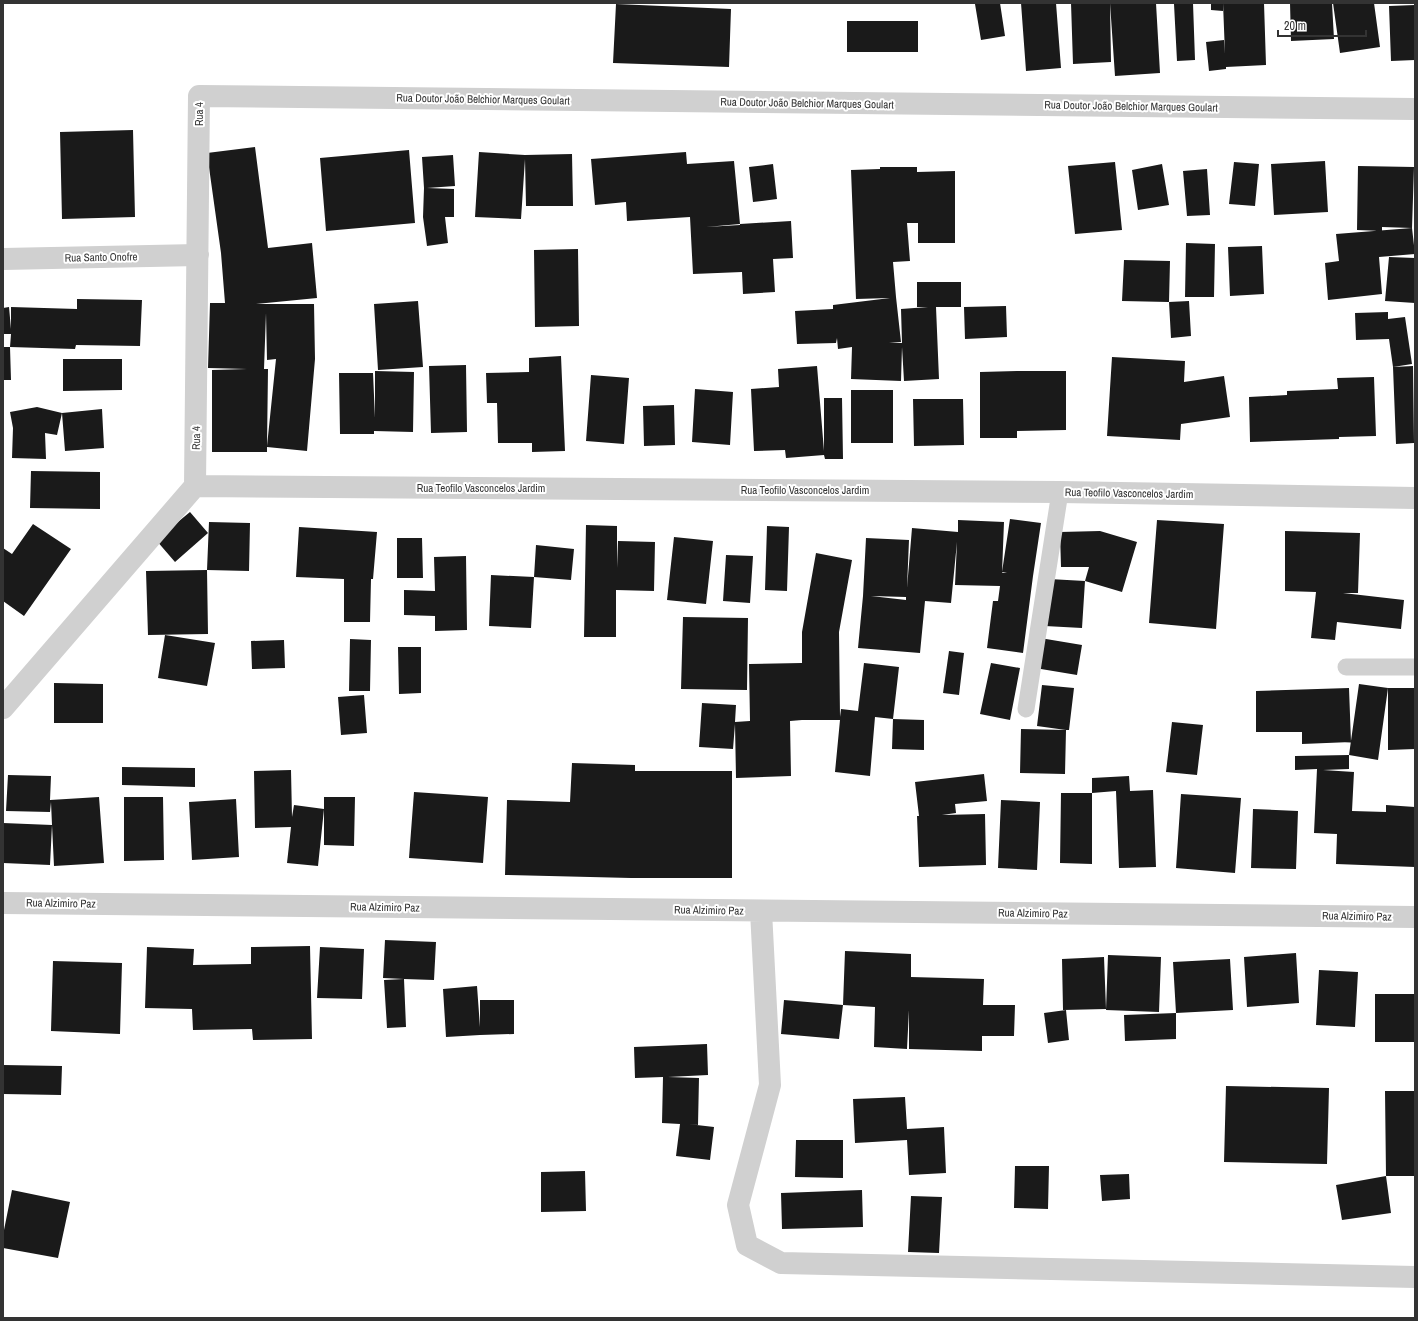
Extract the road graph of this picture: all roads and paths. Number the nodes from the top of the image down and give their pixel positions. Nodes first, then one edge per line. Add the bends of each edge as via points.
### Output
1 (200, 96) joint
2 (1415, 109) edge
3 (198, 255) junction
4 (3, 259) edge
5 (195, 486) junction
6 (1060, 492) junction
7 (1415, 498) edge
8 (1346, 667) dead end
9 (1415, 667) edge
10 (3, 708) edge
11 (1026, 709) dead end
12 (3, 902) edge
13 (761, 911) junction
14 (1415, 917) edge
15 (1415, 1277) edge

1 - 2 street, Rua Doutor João Belchior Marques Goulart
1 - 3 street, Rua 4
3 - 4 street, Rua Santo Onofre
3 - 5 street, Rua 4
5 - 6 street, Rua Teofilo Vasconcelos Jardim
5 - 10 street
6 - 7 street, Rua Teofilo Vasconcelos Jardim
6 - 11 lane
8 - 9 lane
12 - 13 street, Rua Alzimiro Paz
13 - 14 street, Rua Alzimiro Paz
13 - 15 street via 770,1085 738,1205 747,1245 781,1263

